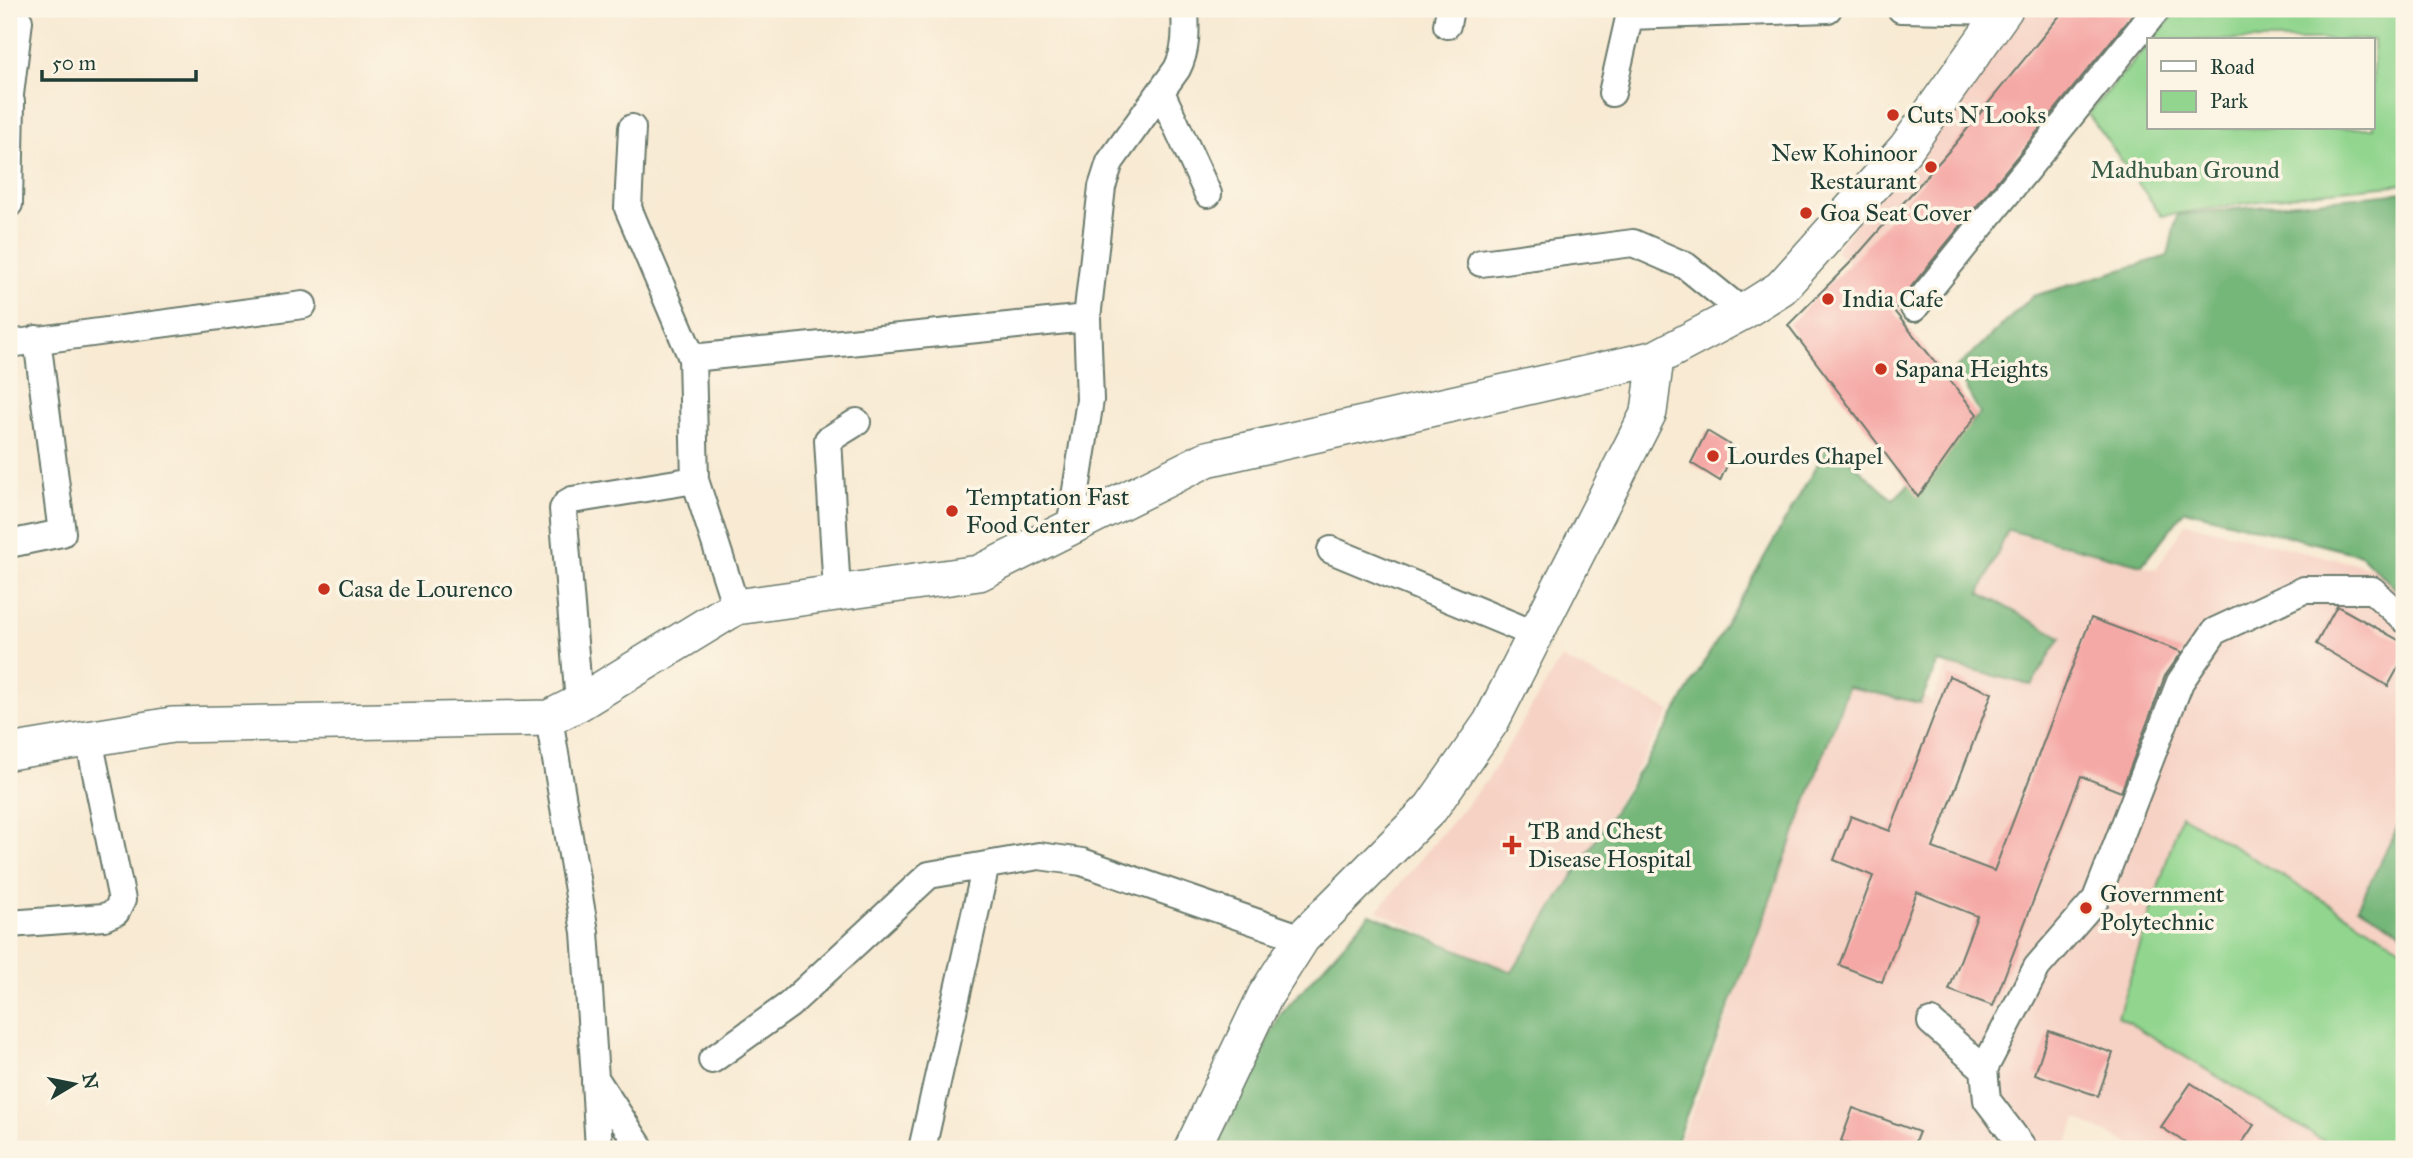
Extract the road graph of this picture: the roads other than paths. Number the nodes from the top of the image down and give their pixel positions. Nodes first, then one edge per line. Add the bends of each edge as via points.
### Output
1 (1185, 9) edge
2 (1828, 9) edge
3 (1901, 9) edge
4 (2157, 9) edge
5 (2004, 10) edge
6 (1630, 12) edge
7 (19, 21) dead end
8 (1161, 92) junction
9 (1612, 93) dead end
10 (10, 102) edge
11 (632, 128) dead end
12 (1208, 194) dead end
13 (9, 204) edge
14 (1481, 263) dead end
15 (303, 304) dead end
16 (1914, 308) dead end
17 (1743, 312) junction
18 (1087, 318) junction
19 (37, 339) junction
20 (9, 344) edge
21 (692, 358) junction
22 (1656, 358) junction
23 (856, 422) dead end
24 (695, 480) junction
25 (1070, 529) junction
26 (9, 544) edge
27 (1331, 550) dead end
28 (837, 592) junction
29 (736, 607) junction
30 (2404, 619) edge
31 (1534, 634) junction
32 (564, 711) junction
33 (89, 739) junction
34 (9, 752) edge
35 (986, 865) junction
36 (9, 924) edge
37 (1302, 938) junction
38 (1931, 1022) dead end
39 (712, 1060) dead end
40 (1984, 1069) junction
41 (595, 1078) junction
42 (599, 1149) edge
43 (641, 1149) edge
44 (922, 1149) edge
45 (1192, 1149) edge
46 (2024, 1149) edge

1 - 8 street via 1187,38 1182,57
2 - 6 street
3 - 5 street
4 - 16 street
5 - 17 main road via 1906,148 1781,288
6 - 9 street
7 - 10 street
8 - 12 street
8 - 18 street via 1110,162 1097,219
10 - 13 street
11 - 21 street via 628,208
14 - 17 street via 1633,243 1686,266
15 - 19 street
17 - 22 main road
18 - 21 street
18 - 25 street via 1090,400
19 - 20 street
19 - 26 street via 62,533
21 - 24 street
22 - 25 main road via 1207,459
22 - 31 main road via 1648,412
23 - 28 street via 828,440
24 - 29 street
24 - 32 street via 572,500 563,509
25 - 28 main road via 979,573
27 - 31 street
28 - 29 main road
29 - 32 main road
30 - 40 street via 2372,590 2304,590 2215,631 2180,682 2095,899 2037,967
31 - 37 main road via 1491,722 1431,808
32 - 33 main road via 172,725
32 - 41 street
33 - 34 main road
33 - 36 street via 122,900 116,912 104,918
35 - 37 street via 1039,856 1082,862
35 - 39 street via 929,875 789,1006
35 - 44 street
37 - 45 main road via 1265,996
38 - 40 street
40 - 46 street via 1987,1100
41 - 42 street
41 - 43 street

